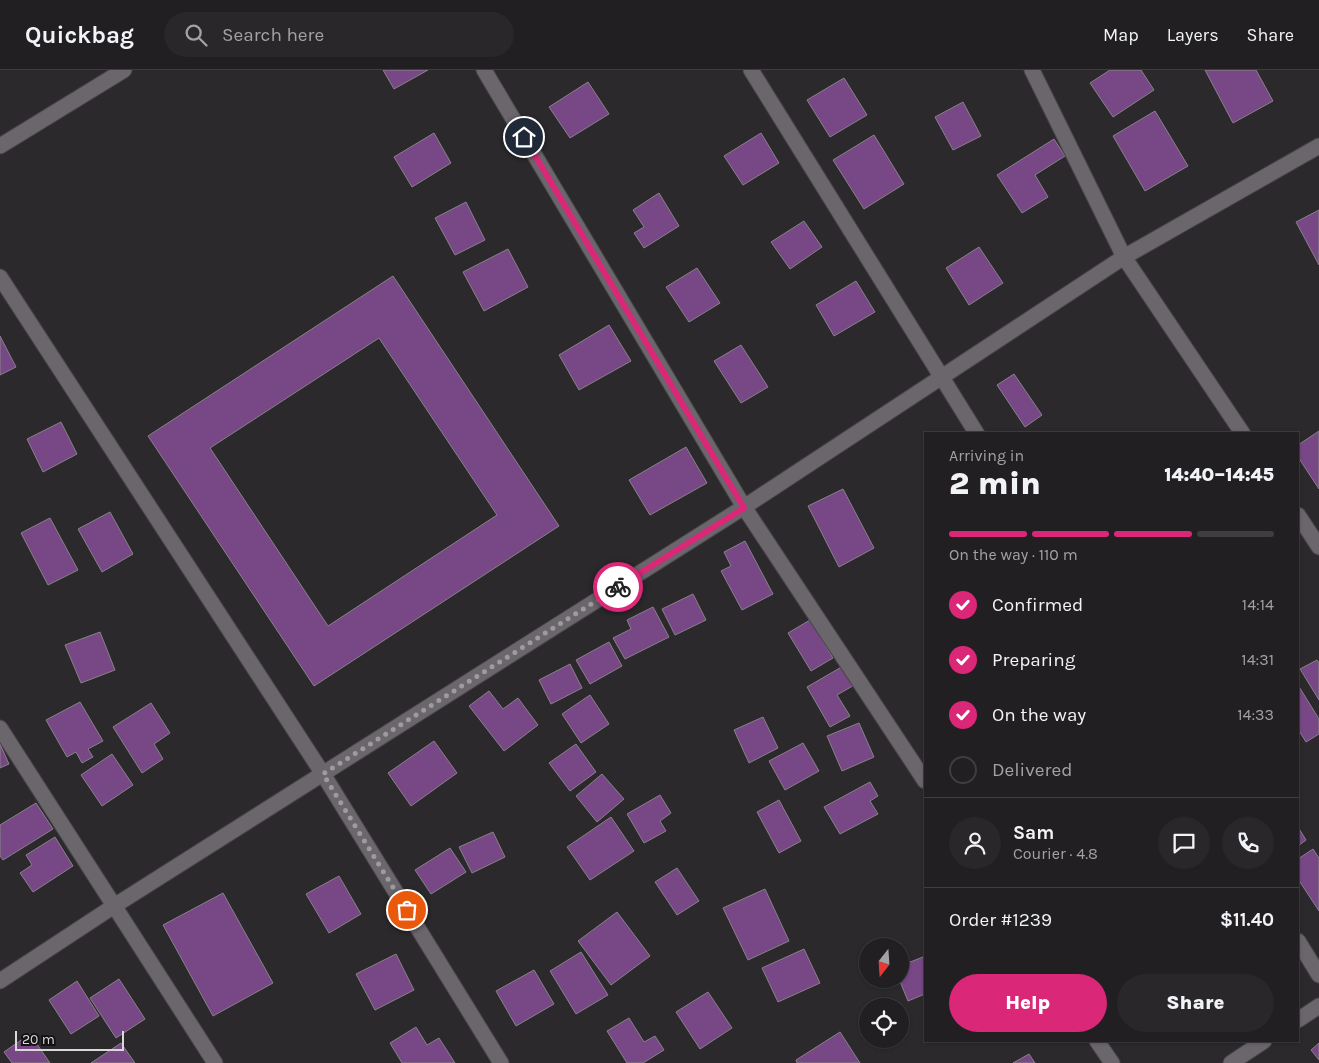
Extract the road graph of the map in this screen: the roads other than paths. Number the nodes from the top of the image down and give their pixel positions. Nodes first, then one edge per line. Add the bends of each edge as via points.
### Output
1 (124, 70) edge
2 (484, 70) edge
3 (751, 70) edge
4 (1032, 70) edge
5 (0, 146) edge
6 (1319, 146) edge
7 (1124, 256) junction
8 (0, 277) edge
9 (942, 377) junction
10 (976, 432) edge
11 (1242, 432) edge
12 (744, 508) junction
13 (1299, 517) edge
14 (1319, 547) edge
15 (0, 728) edge
16 (323, 774) junction
17 (924, 780) edge
18 (114, 906) junction
19 (1299, 943) edge
20 (1319, 975) edge
21 (0, 981) edge
22 (1319, 1006) edge
23 (1299, 1019) edge
24 (1098, 1042) edge
25 (1262, 1042) edge
26 (215, 1063) edge
27 (501, 1063) edge
28 (1112, 1063) edge
29 (1231, 1063) edge

1 - 5 street
2 - 12 street
3 - 9 street
4 - 7 street
6 - 7 street
7 - 9 street
7 - 11 street
8 - 16 street
9 - 10 street
9 - 12 street
12 - 16 street
12 - 17 street
13 - 14 street
15 - 18 street
16 - 18 street
16 - 27 street
18 - 21 street
18 - 26 street
19 - 20 street
22 - 23 street
24 - 28 street
25 - 29 street

